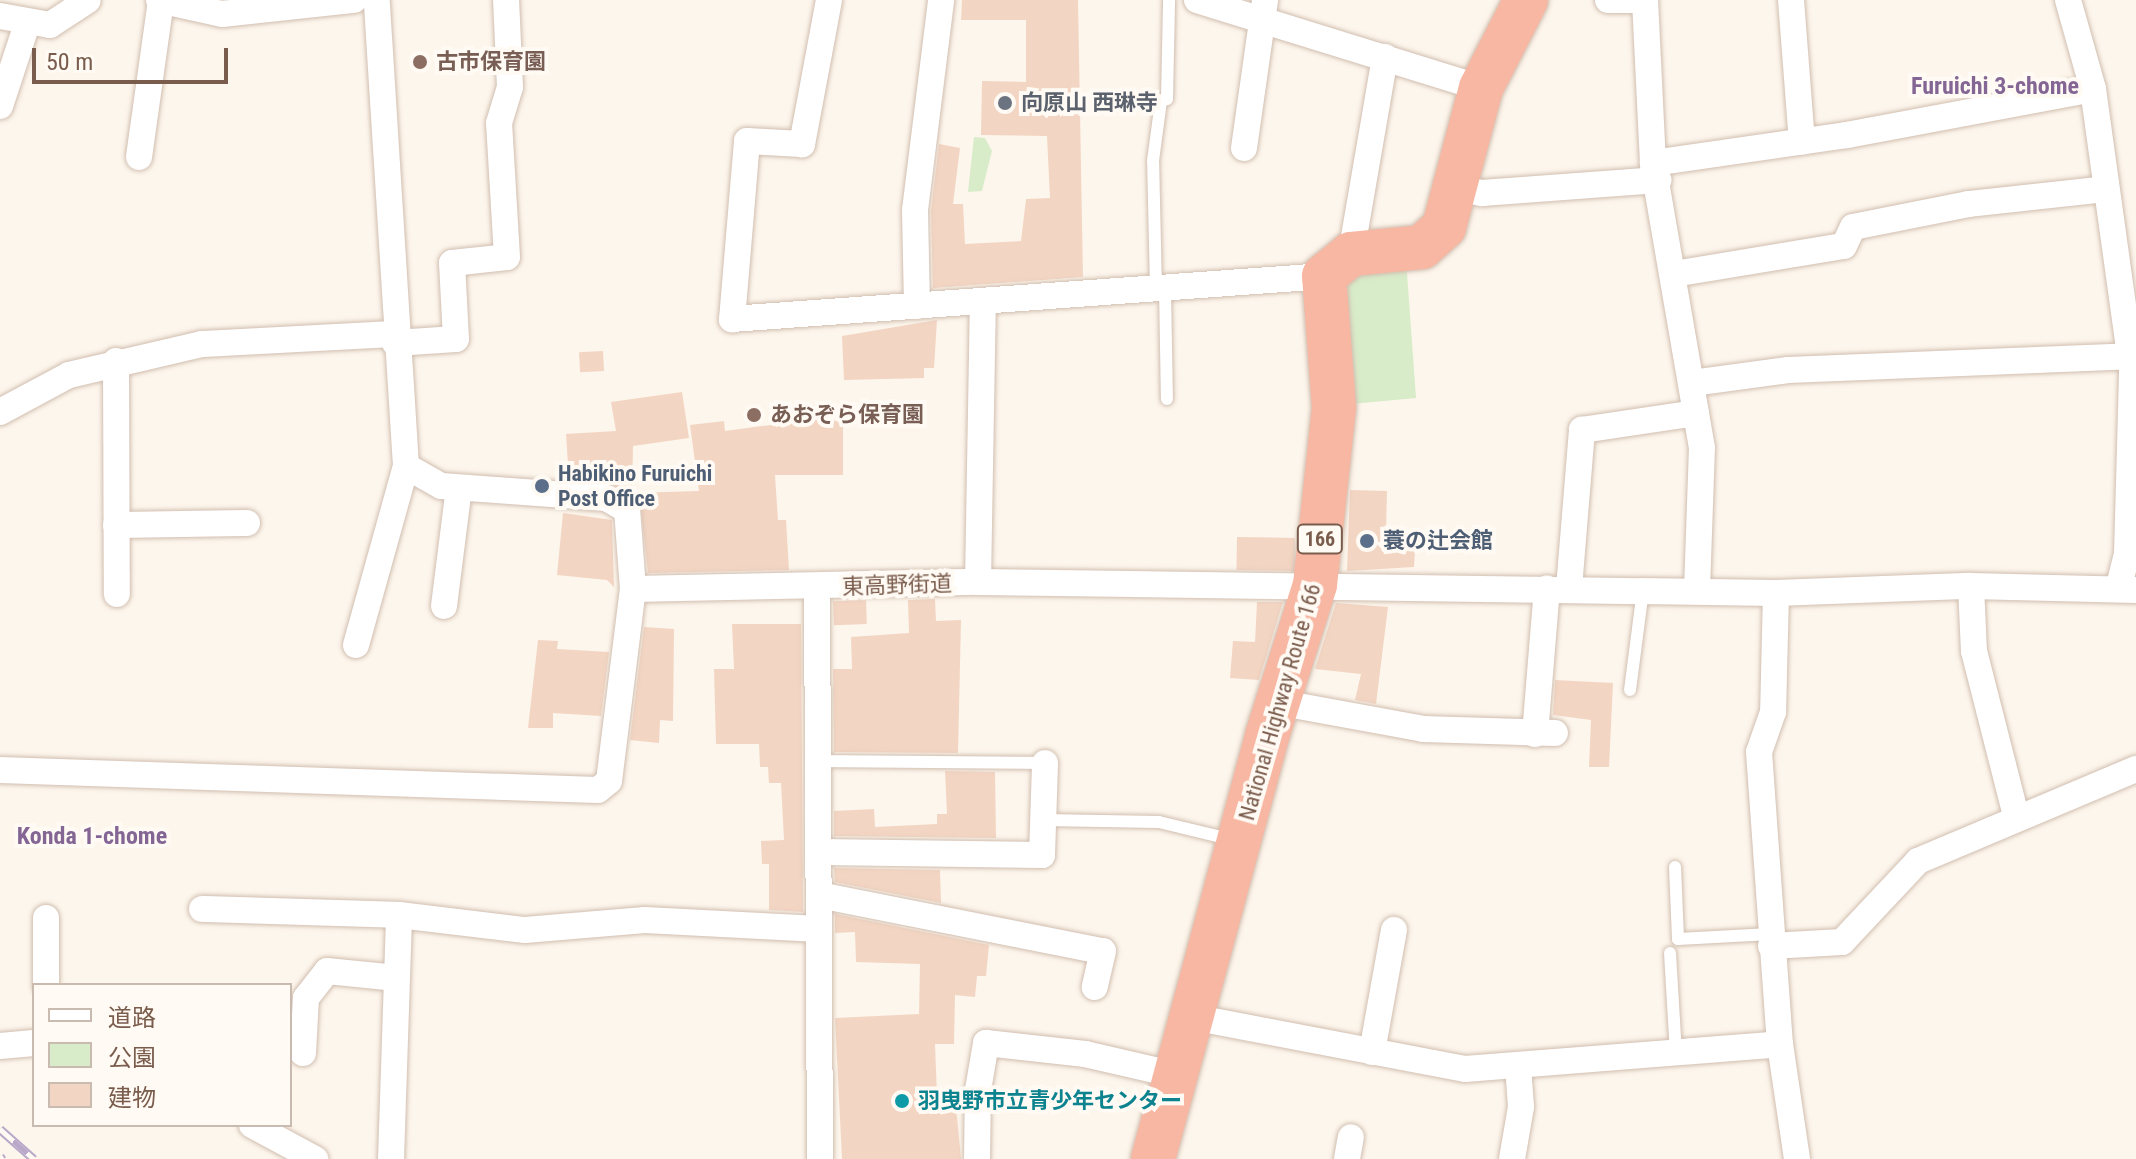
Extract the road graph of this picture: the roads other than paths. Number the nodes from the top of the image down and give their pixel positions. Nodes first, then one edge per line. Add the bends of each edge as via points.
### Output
1 (88, 0) edge
2 (160, 0) edge
3 (345, 0) edge
4 (377, 0) edge
5 (506, 0) edge
6 (829, 0) edge
7 (941, 0) edge
8 (1169, 0) edge
9 (1197, 0) edge
10 (1526, 0) edge
11 (1608, 0) edge
12 (1632, 0) edge
13 (1645, 0) edge
14 (1791, 0) edge
15 (2068, 0) edge
16 (1263, 9) edge
17 (0, 16) edge
18 (27, 24) junction
19 (1385, 57) junction
20 (1481, 88) junction
21 (2093, 89) junction
22 (0, 106) edge
23 (1802, 142) junction
24 (1244, 148) dead end
25 (139, 157) dead end
26 (1656, 172) junction
27 (1453, 187) junction
28 (2106, 189) junction
29 (1338, 265) junction
30 (1674, 274) junction
31 (1160, 289) junction
32 (983, 301) junction
33 (917, 306) junction
34 (394, 338) junction
35 (116, 361) junction
36 (2133, 365) edge
37 (1692, 383) junction
38 (1167, 399) dead end
39 (0, 412) edge
40 (1696, 413) junction
41 (406, 466) junction
42 (459, 488) junction
43 (247, 523) dead end
44 (116, 525) junction
45 (978, 582) junction
46 (1315, 585) junction
47 (1971, 586) junction
48 (817, 588) junction
49 (1558, 588) junction
50 (2127, 588) edge
51 (633, 589) junction
52 (1643, 590) junction
53 (1697, 590) junction
54 (1776, 593) junction
55 (117, 594) dead end
56 (444, 606) dead end
57 (356, 645) dead end
58 (1630, 690) dead end
59 (1282, 703) junction
60 (818, 761) junction
61 (1045, 763) joint
62 (2136, 769) edge
63 (0, 770) edge
64 (2016, 816) junction
65 (1043, 820) junction
66 (1241, 842) junction
67 (820, 852) junction
68 (1675, 867) dead end
69 (819, 895) junction
70 (202, 909) dead end
71 (399, 915) junction
72 (46, 918) dead end
73 (819, 929) junction
74 (1394, 930) dead end
75 (1771, 940) junction
76 (1670, 953) dead end
77 (397, 978) junction
78 (46, 983) edge
79 (1095, 987) dead end
80 (1192, 1017) junction
81 (32, 1043) edge
82 (1780, 1044) junction
83 (0, 1046) edge
84 (1372, 1052) junction
85 (303, 1053) dead end
86 (1676, 1053) junction
87 (1518, 1065) junction
88 (1176, 1075) junction
89 (256, 1127) edge
90 (315, 1159) edge
91 (391, 1159) edge
92 (820, 1159) edge
93 (977, 1159) edge
94 (1153, 1159) edge
95 (1512, 1159) edge
96 (1797, 1159) edge

1 - 18 street via 50,25
2 - 3 street via 222,14
2 - 25 street
4 - 34 street
5 - 34 street via 510,87 499,123 507,257 452,263 456,339
6 - 33 street via 802,144 747,141 732,319
7 - 33 street via 915,210
8 - 31 lane via 1167,99 1161,101 1153,161
9 - 16 street
10 - 20 highway
11 - 12 street
13 - 26 street
14 - 23 street
15 - 21 street
16 - 19 street
16 - 24 street
17 - 18 street
18 - 22 street
19 - 20 street
19 - 29 street
20 - 27 highway
21 - 23 street
21 - 28 street
23 - 26 street
26 - 27 street via 1482,193
26 - 30 street
27 - 29 highway via 1444,227 1422,247
28 - 30 street via 1955,206 1853,227 1844,246
28 - 36 street
29 - 31 street
29 - 46 highway, National Highway Route 166 / 166 via 1334,408
30 - 37 street
31 - 32 street
31 - 38 lane
32 - 33 street
32 - 45 street
34 - 35 street via 202,344
34 - 41 street
35 - 39 street via 69,375
35 - 44 street
36 - 37 street via 1788,370
36 - 50 street
37 - 40 street
40 - 49 street via 1582,430
40 - 53 street via 1702,448
41 - 42 street via 441,486
41 - 57 street
42 - 51 street via 606,498 627,510
42 - 56 street
43 - 44 street
44 - 55 street
45 - 46 street, 東高野街道
45 - 48 street, 東高野街道
46 - 49 street, 東高野街道
46 - 59 highway, National Highway Route 166 / 166
47 - 50 street, 東高野街道
47 - 54 street, 東高野街道
47 - 64 street via 1974,651
48 - 51 street, 東高野街道
48 - 60 street
49 - 52 street, 東高野街道
49 - 59 street via 1545,733 1423,729
51 - 63 street via 609,781 598,790
52 - 53 street, 東高野街道
52 - 58 lane
53 - 54 street, 東高野街道
54 - 75 street via 1773,712 1759,752
59 - 66 highway, National Highway Route 166 / 166 via 1267,736
60 - 61 lane
60 - 67 street
61 - 65 street
62 - 64 street
64 - 75 street via 1918,861 1842,942
65 - 66 lane via 1159,822
65 - 67 street via 1042,855
66 - 80 highway, National Highway Route 166 / 166
67 - 69 street
68 - 75 lane via 1678,939
69 - 73 street
69 - 79 street via 1103,951
70 - 71 street
71 - 73 street via 525,930 645,920
71 - 77 street
72 - 78 street
73 - 92 street
74 - 84 street
75 - 82 street
76 - 86 lane
77 - 85 street via 327,971 306,998
77 - 91 street
80 - 84 street
80 - 88 highway, National Highway Route 166 / 166
81 - 83 street
82 - 86 street
82 - 96 street
84 - 87 street via 1465,1069
86 - 87 street
87 - 95 street via 1521,1107
88 - 93 street via 1085,1054 986,1043
88 - 94 highway, National Highway Route 166 / 166
89 - 90 street

